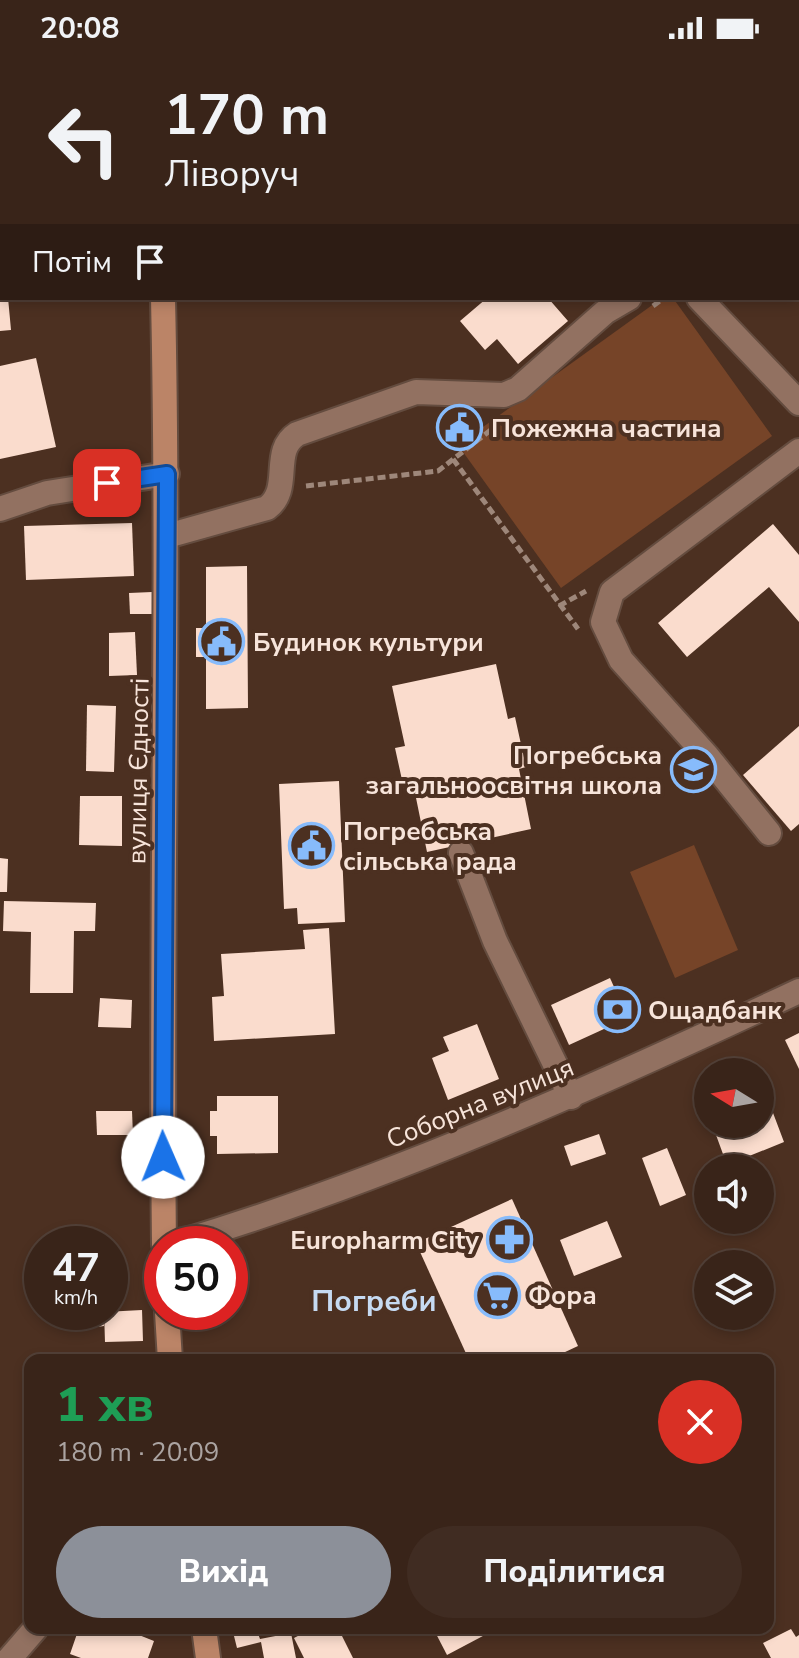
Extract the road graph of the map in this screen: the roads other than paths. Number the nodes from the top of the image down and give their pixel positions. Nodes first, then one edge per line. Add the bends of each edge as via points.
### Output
1 (163, 300) edge
2 (626, 300) edge
3 (701, 300) edge
4 (799, 403) edge
5 (799, 451) edge
6 (167, 474) junction
7 (0, 509) edge
8 (167, 536) junction
9 (769, 833) dead end
10 (461, 853) dead end
11 (799, 991) edge
12 (571, 1097) junction
13 (164, 1226) edge
14 (230, 1226) edge
15 (168, 1330) edge
16 (170, 1354) edge
17 (31, 1634) edge
18 (205, 1634) edge
19 (10, 1658) edge
20 (208, 1658) edge

1 - 6 main road, вулиця Єдності
2 - 8 street via 504,395 416,392 297,434 287,440 283,452 275,502
3 - 4 street
5 - 9 street via 612,592 603,622 621,660
6 - 7 street via 47,493
6 - 8 main road, вулиця Єдності
8 - 13 main road, вулиця Єдності
10 - 12 street via 495,941
11 - 12 street, Соборна вулиця
12 - 14 street, Соборна вулиця via 339,1191
15 - 16 main road
17 - 19 street
18 - 20 main road

